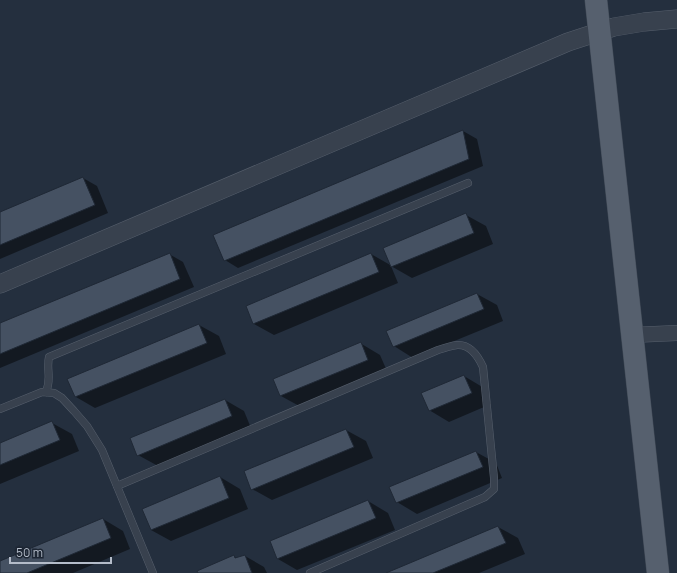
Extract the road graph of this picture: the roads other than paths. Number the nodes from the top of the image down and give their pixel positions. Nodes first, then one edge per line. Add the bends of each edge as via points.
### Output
1 (581, 0) edge
2 (596, 0) edge
3 (677, 19) edge
4 (592, 35) junction
5 (468, 183) dead end
6 (0, 284) edge
7 (677, 333) edge
8 (632, 335) junction
9 (46, 392) junction
10 (0, 409) edge
11 (117, 486) junction
12 (153, 573) edge
13 (310, 573) edge
14 (644, 573) edge
15 (658, 573) edge

1 - 4 main road
2 - 4 main road
3 - 4 street via 614,27
4 - 6 street via 568,42
4 - 8 main road
4 - 14 main road
5 - 9 lane via 49,357
7 - 8 street
8 - 15 main road
9 - 10 lane
9 - 11 lane via 54,392 62,398 87,426 102,450
11 - 12 lane
11 - 13 lane via 438,350 457,345 465,346 474,352 480,358 483,367 494,489 486,497

